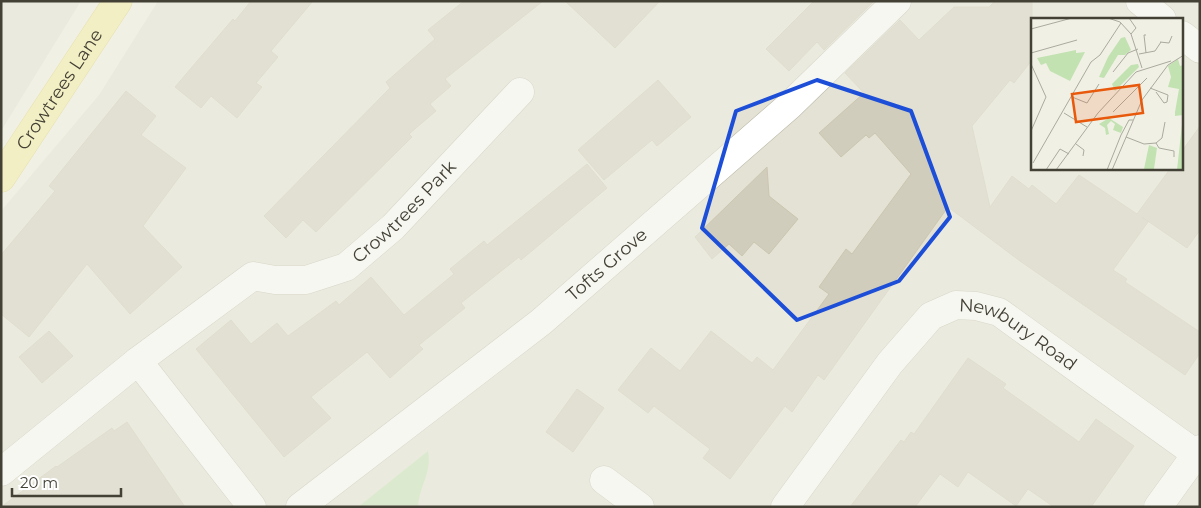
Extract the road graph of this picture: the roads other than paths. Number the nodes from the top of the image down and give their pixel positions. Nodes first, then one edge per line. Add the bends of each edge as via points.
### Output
1 (118, 1) edge
2 (897, 1) edge
3 (1140, 1) edge
4 (1161, 18) edge
5 (1184, 37) edge
6 (1200, 49) edge
7 (520, 92) dead end
8 (1, 178) edge
9 (138, 361) junction
10 (1198, 452) edge
11 (1, 472) edge
12 (604, 480) dead end
13 (252, 507) edge
14 (300, 507) edge
15 (640, 507) edge
16 (785, 507) edge
17 (1158, 507) edge

1 - 8 main road, Crowtrees Lane
2 - 14 street, Tofts Grove via 789,106 541,322
3 - 4 street
5 - 6 street
7 - 9 street, Crowtrees Park via 393,227 346,267 306,280 254,276
9 - 11 street, Crowtrees Park
9 - 13 street
10 - 16 street, Newbury Road via 999,312 956,305 931,316 890,362
10 - 17 street
12 - 15 street

